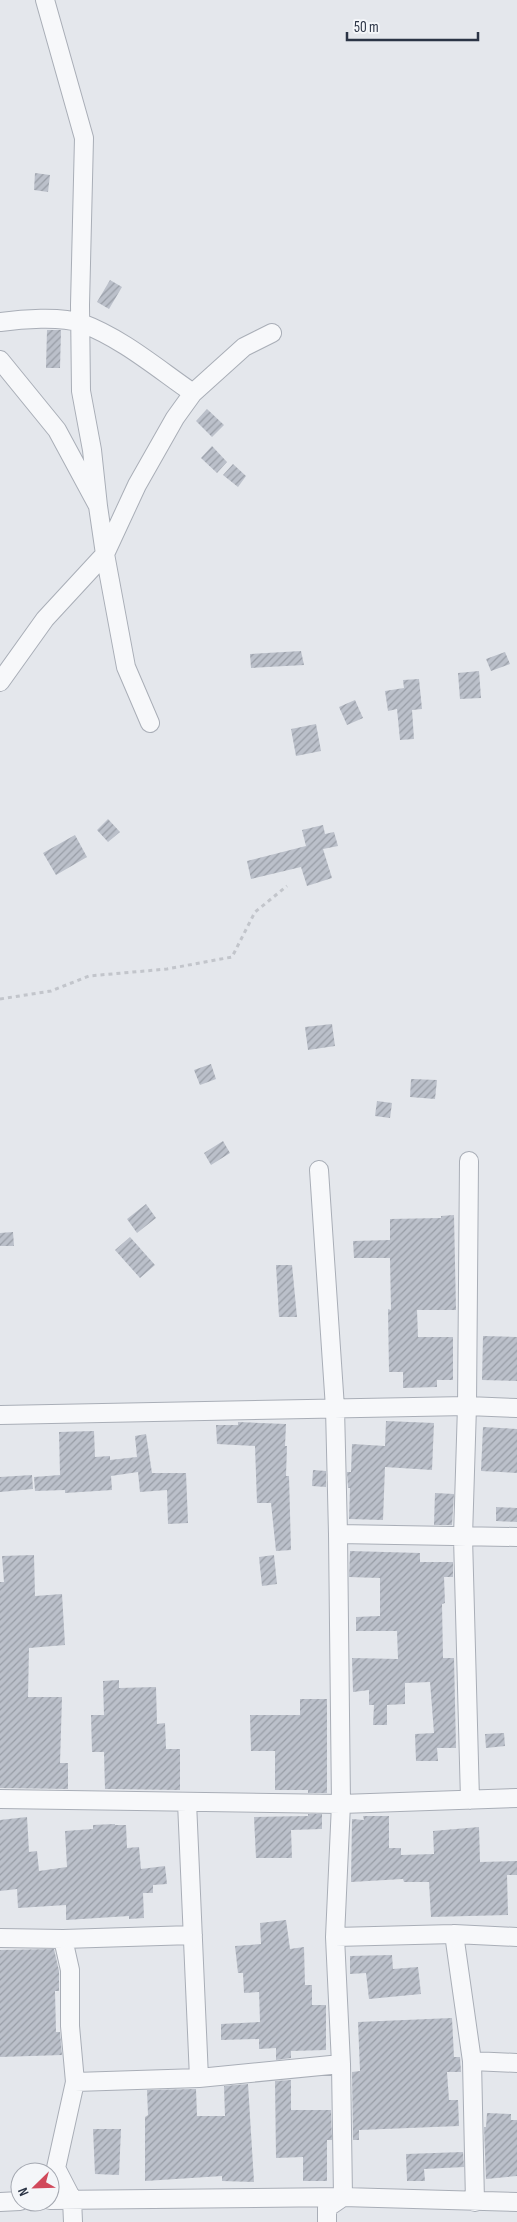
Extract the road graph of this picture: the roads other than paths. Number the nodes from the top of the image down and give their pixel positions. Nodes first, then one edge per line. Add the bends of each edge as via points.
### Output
1 (45, 0) edge
2 (0, 322) edge
3 (80, 322) junction
4 (272, 333) dead end
5 (0, 360) edge
6 (193, 393) junction
7 (98, 506) junction
8 (104, 554) junction
9 (0, 682) edge
10 (150, 723) dead end
11 (469, 1161) dead end
12 (319, 1170) dead end
13 (467, 1406) junction
14 (334, 1408) junction
15 (517, 1408) edge
16 (0, 1415) edge
17 (338, 1534) junction
18 (463, 1537) junction
19 (517, 1537) edge
20 (517, 1798) edge
21 (0, 1799) edge
22 (470, 1800) junction
23 (187, 1802) junction
24 (341, 1804) junction
25 (454, 1934) junction
26 (193, 1935) junction
27 (335, 1937) junction
28 (517, 1937) edge
29 (0, 1938) edge
30 (64, 1939) junction
31 (472, 2061) junction
32 (517, 2063) edge
33 (342, 2064) junction
34 (199, 2078) junction
35 (75, 2082) junction
36 (343, 2197) junction
37 (72, 2199) junction
38 (60, 2200) edge
39 (475, 2202) junction
40 (517, 2202) edge
41 (74, 2222) edge
42 (327, 2222) edge

1 - 3 street via 84,138
2 - 3 street via 28,318
3 - 6 street via 118,342
3 - 7 street via 81,391
4 - 6 street via 244,347
5 - 7 street via 57,430
6 - 8 street via 137,485
7 - 8 street
8 - 9 street via 45,619
8 - 10 street via 126,667
11 - 13 street
12 - 14 street
13 - 14 street
13 - 15 street
13 - 18 street
14 - 16 street
14 - 17 street
17 - 18 street
17 - 24 street
18 - 19 street
18 - 22 street
20 - 22 street
21 - 23 street
22 - 24 street
23 - 24 street
23 - 26 street
24 - 27 street
25 - 27 street
25 - 28 street
25 - 31 street
26 - 30 street
26 - 34 street
27 - 33 street
29 - 30 street
30 - 35 street via 70,1970
31 - 32 street
31 - 39 street
33 - 34 street
33 - 36 street
34 - 35 street
35 - 37 street via 56,2168
36 - 37 street
36 - 39 street
36 - 42 street via 327,2208
37 - 38 street
37 - 41 street
39 - 40 street

